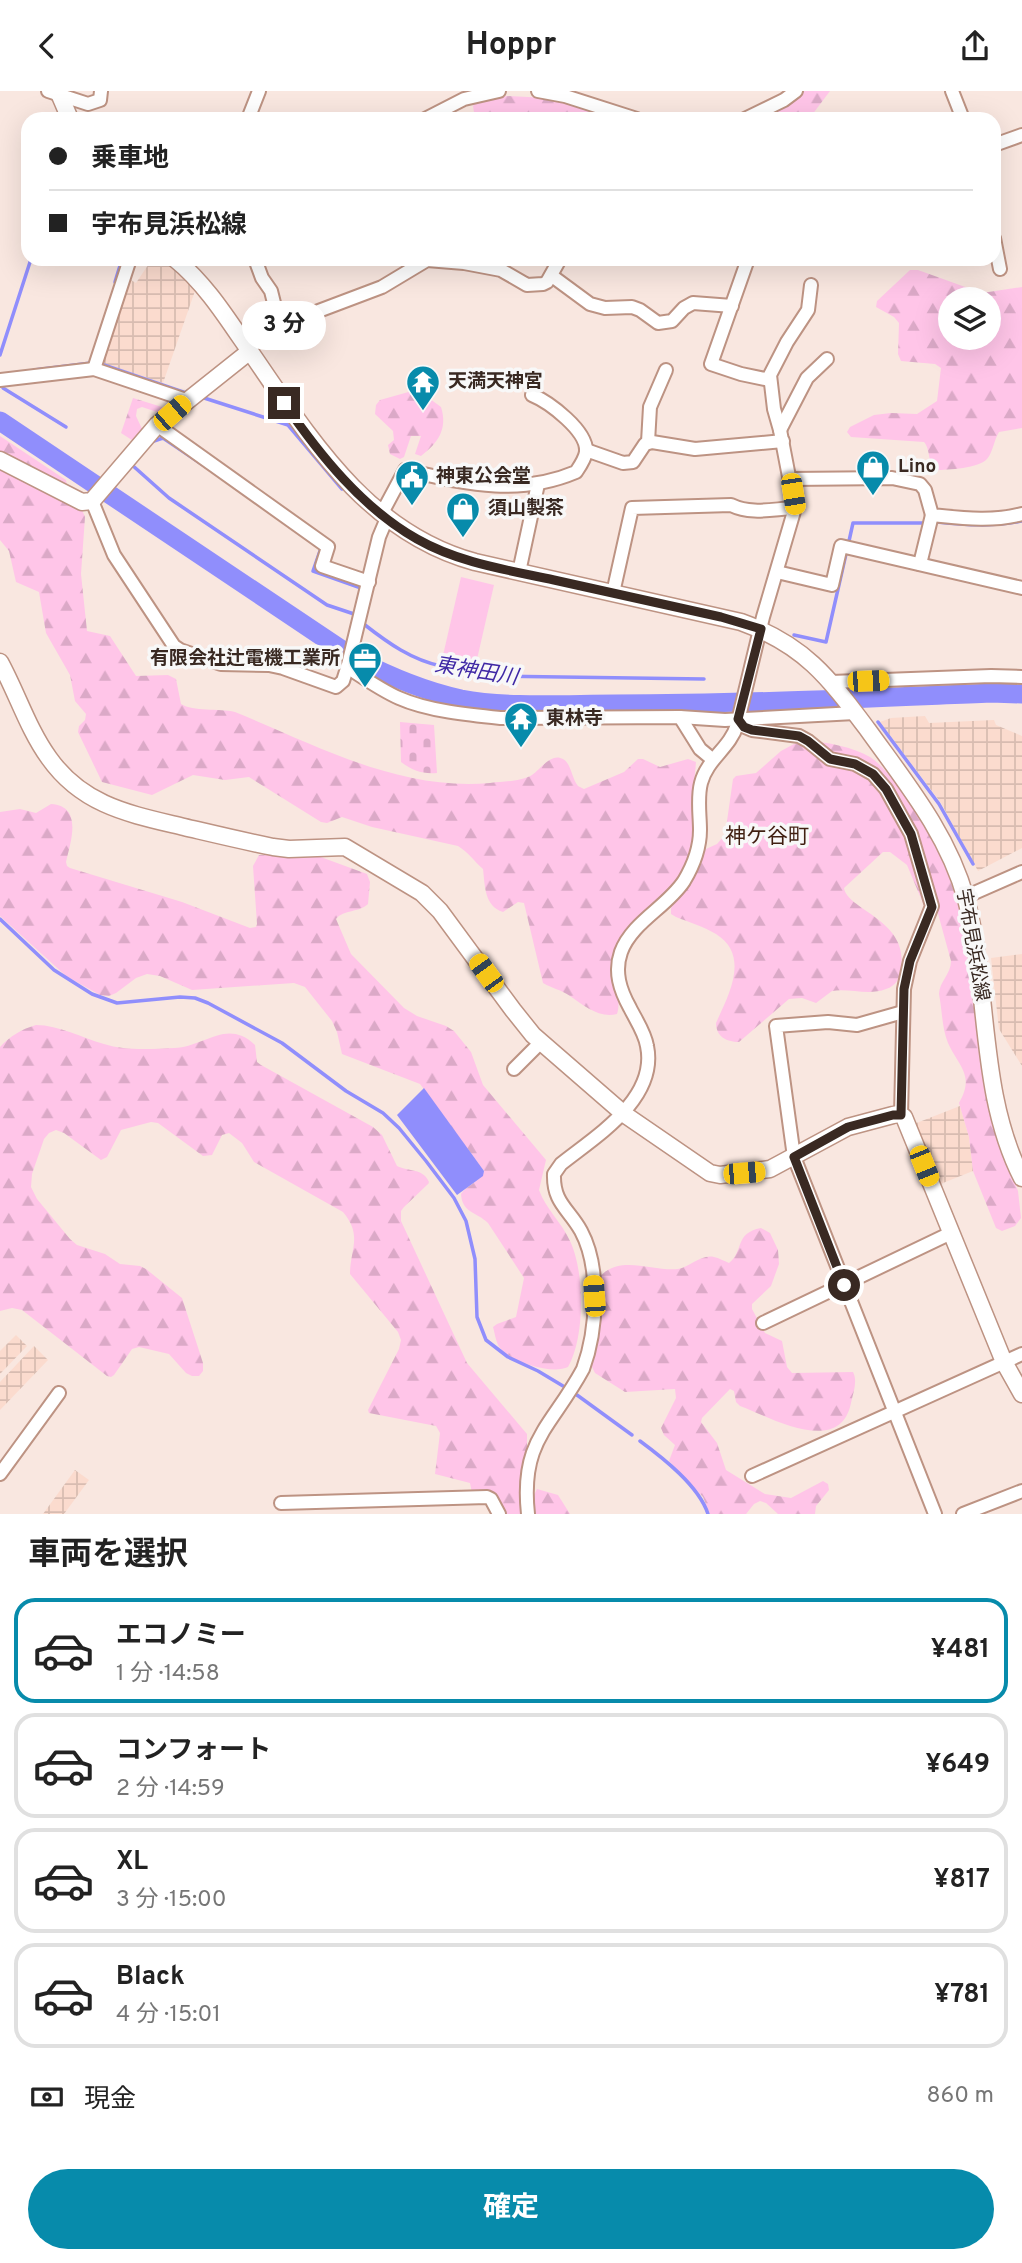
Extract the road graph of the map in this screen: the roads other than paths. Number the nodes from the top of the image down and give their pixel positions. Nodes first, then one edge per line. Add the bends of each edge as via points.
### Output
1 (101, 91) edge
2 (259, 91) edge
3 (499, 91) edge
4 (538, 91) edge
5 (796, 91) edge
6 (952, 91) edge
7 (55, 92) edge
8 (468, 94) edge
9 (66, 112) edge
10 (251, 112) edge
11 (437, 112) edge
12 (615, 112) edge
13 (759, 112) edge
14 (960, 112) edge
15 (1022, 135) edge
16 (1001, 142) edge
17 (128, 266) edge
18 (185, 266) edge
19 (258, 266) edge
20 (416, 266) edge
21 (480, 266) edge
22 (557, 266) edge
23 (746, 266) edge
24 (999, 266) edge
25 (1000, 269) dead end
26 (552, 276) junction
27 (811, 285) dead end
28 (732, 306) junction
29 (279, 327) junction
30 (249, 349) junction
31 (827, 359) dead end
32 (94, 369) junction
33 (666, 370) dead end
34 (0, 380) edge
35 (770, 380) junction
36 (532, 395) dead end
37 (186, 400) junction
38 (156, 425) junction
39 (781, 436) junction
40 (648, 442) junction
41 (586, 450) junction
42 (0, 460) edge
43 (790, 479) junction
44 (538, 484) junction
45 (94, 500) junction
46 (795, 508) junction
47 (1022, 514) edge
48 (932, 515) junction
49 (385, 516) junction
50 (920, 564) junction
51 (519, 572) junction
52 (777, 572) junction
53 (369, 582) junction
54 (1022, 588) edge
55 (613, 593) junction
56 (761, 629) junction
57 (0, 662) edge
58 (348, 666) junction
59 (1022, 677) edge
60 (4, 680) edge
61 (833, 684) junction
62 (854, 712) junction
63 (680, 717) junction
64 (739, 718) junction
65 (712, 759) junction
66 (1022, 872) edge
67 (965, 897) junction
68 (903, 1012) junction
69 (541, 1042) junction
70 (514, 1069) dead end
71 (624, 1114) junction
72 (901, 1115) junction
73 (794, 1157) junction
74 (1022, 1178) edge
75 (951, 1233) junction
76 (844, 1285) junction
77 (763, 1324) dead end
78 (1022, 1354) edge
79 (1004, 1362) junction
80 (58, 1393) dead end
81 (1022, 1395) edge
82 (894, 1412) junction
83 (0, 1474) edge
84 (752, 1476) dead end
85 (1022, 1491) edge
86 (281, 1503) dead end
87 (499, 1514) edge
88 (528, 1514) edge
89 (935, 1514) edge
90 (963, 1514) edge

1 - 7 street via 100,100 88,104
2 - 10 street
3 - 8 street
4 - 12 street
5 - 13 street
6 - 14 street
7 - 9 street
8 - 11 street
15 - 16 street
17 - 32 street
18 - 30 street, 宇布見浜松線
19 - 29 street via 271,291
20 - 29 street via 382,287
21 - 26 street via 502,270 532,286
22 - 26 street
23 - 28 street
24 - 25 street
26 - 28 street via 590,304 632,307 658,323 672,321 693,303
27 - 35 street via 808,310
28 - 35 street via 711,364
29 - 30 street
30 - 37 street
30 - 49 street, 宇布見浜松線 via 314,444
31 - 39 street via 807,378
32 - 34 street
32 - 37 street
33 - 40 street via 650,407
35 - 39 street
36 - 41 street via 570,423
37 - 38 street
38 - 45 street
38 - 53 street via 328,547 322,566
39 - 40 street via 695,449
39 - 43 street
40 - 41 street via 633,462
41 - 44 street via 576,473
42 - 45 street via 82,502
43 - 46 street
43 - 48 street via 914,481 923,487
44 - 49 street via 471,485 405,470
44 - 51 street
45 - 58 street via 114,555 180,650 221,664 283,668 331,687 340,685
46 - 52 street
46 - 55 street via 766,512 730,505 632,508
47 - 48 street via 984,519
48 - 50 street
49 - 51 street, 宇布見浜松線 via 444,552
49 - 53 street
50 - 52 street via 841,546 832,585
50 - 54 street
51 - 55 street, 宇布見浜松線
52 - 56 street
53 - 58 street
55 - 56 street, 宇布見浜松線
56 - 61 street, 宇布見浜松線 via 801,653
56 - 64 street
57 - 60 street
58 - 63 street via 407,702 481,716
59 - 61 street
60 - 69 street via 50,759 72,783 99,802 129,814 281,849 345,847 422,893
61 - 62 street, 宇布見浜松線
62 - 64 street
62 - 67 street, 宇布見浜松線 via 928,813
63 - 64 street
63 - 65 street via 699,749
64 - 65 street via 730,741
64 - 68 street via 744,727 799,736 830,759 864,768 880,781 909,829 932,907 906,975
65 - 71 street via 700,784 700,834 689,872 674,894 632,933 621,954 621,990 645,1036 649,1056 643,1084
66 - 67 street
67 - 74 street, 宇布見浜松線 via 999,1115
68 - 72 street
68 - 73 street via 857,1025 776,1026
69 - 70 street
69 - 71 street
71 - 73 street via 715,1175 762,1171
71 - 88 street via 554,1174 557,1196 587,1246 593,1326 583,1370 534,1447 526,1484
72 - 73 street via 848,1127
72 - 75 street
73 - 76 street
75 - 76 street
75 - 79 street
76 - 77 street
76 - 82 street
78 - 79 street
79 - 81 street
79 - 82 street
80 - 83 street
82 - 84 street
82 - 89 street
85 - 90 street
86 - 87 street via 487,1497

